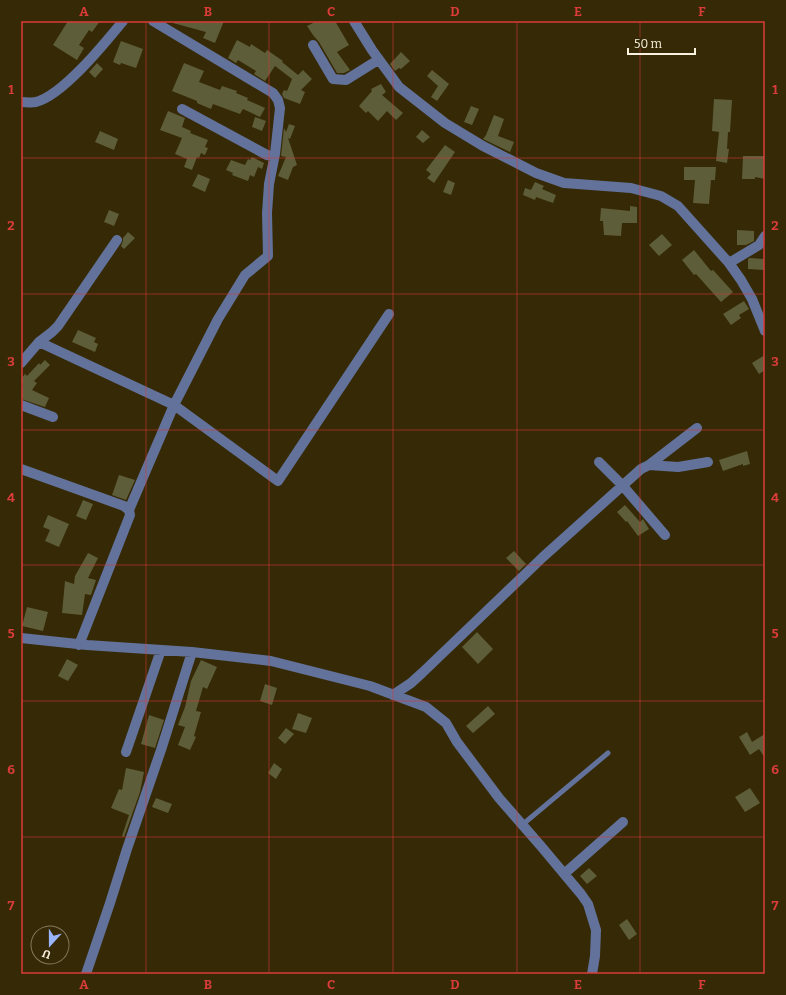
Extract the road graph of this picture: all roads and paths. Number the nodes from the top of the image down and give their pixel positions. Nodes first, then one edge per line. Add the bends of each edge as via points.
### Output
1 (123, 21) edge
2 (153, 21) edge
3 (354, 21) edge
4 (313, 45) dead end
5 (378, 60) junction
6 (21, 102) edge
7 (182, 108) dead end
8 (275, 154) junction
9 (765, 236) edge
10 (117, 240) dead end
11 (729, 263) junction
12 (389, 314) dead end
13 (765, 331) edge
14 (38, 342) junction
15 (21, 363) edge
16 (21, 405) edge
17 (174, 405) junction
18 (53, 417) dead end
19 (697, 428) dead end
20 (599, 462) dead end
21 (708, 462) dead end
22 (649, 464) junction
23 (21, 468) edge
24 (623, 486) junction
25 (129, 510) junction
26 (666, 535) dead end
27 (21, 638) edge
28 (79, 645) junction
29 (161, 650) junction
30 (192, 652) junction
31 (393, 695) junction
32 (126, 752) dead end
33 (608, 753) dead end
34 (623, 822) dead end
35 (522, 825) junction
36 (564, 874) junction
37 (86, 974) edge
38 (592, 974) edge

1 - 6 street via 92,58 57,91 37,102
2 - 8 street via 273,93 280,108
3 - 5 street
4 - 5 street via 333,79 346,80
5 - 11 street via 399,87 445,123 536,173 564,183 631,188 661,196 678,206
7 - 8 street via 267,155
8 - 17 street via 267,213 268,256 245,275 218,319
9 - 11 street via 759,245
10 - 14 street via 58,326
11 - 13 street via 752,299
12 - 17 street via 278,481
14 - 15 street
14 - 17 street
16 - 18 street
17 - 25 street
19 - 22 street
20 - 24 street
21 - 22 street via 678,467
22 - 24 street
23 - 25 street
24 - 26 street
24 - 31 street via 543,557 411,683
25 - 28 street via 130,516
27 - 28 street
28 - 29 street
29 - 30 street
29 - 32 street
30 - 31 street via 271,661 370,686
30 - 37 street
31 - 35 street via 426,707 446,723 457,742
33 - 35 lane
34 - 36 street
35 - 36 street
36 - 38 street via 582,894 592,915 596,930

